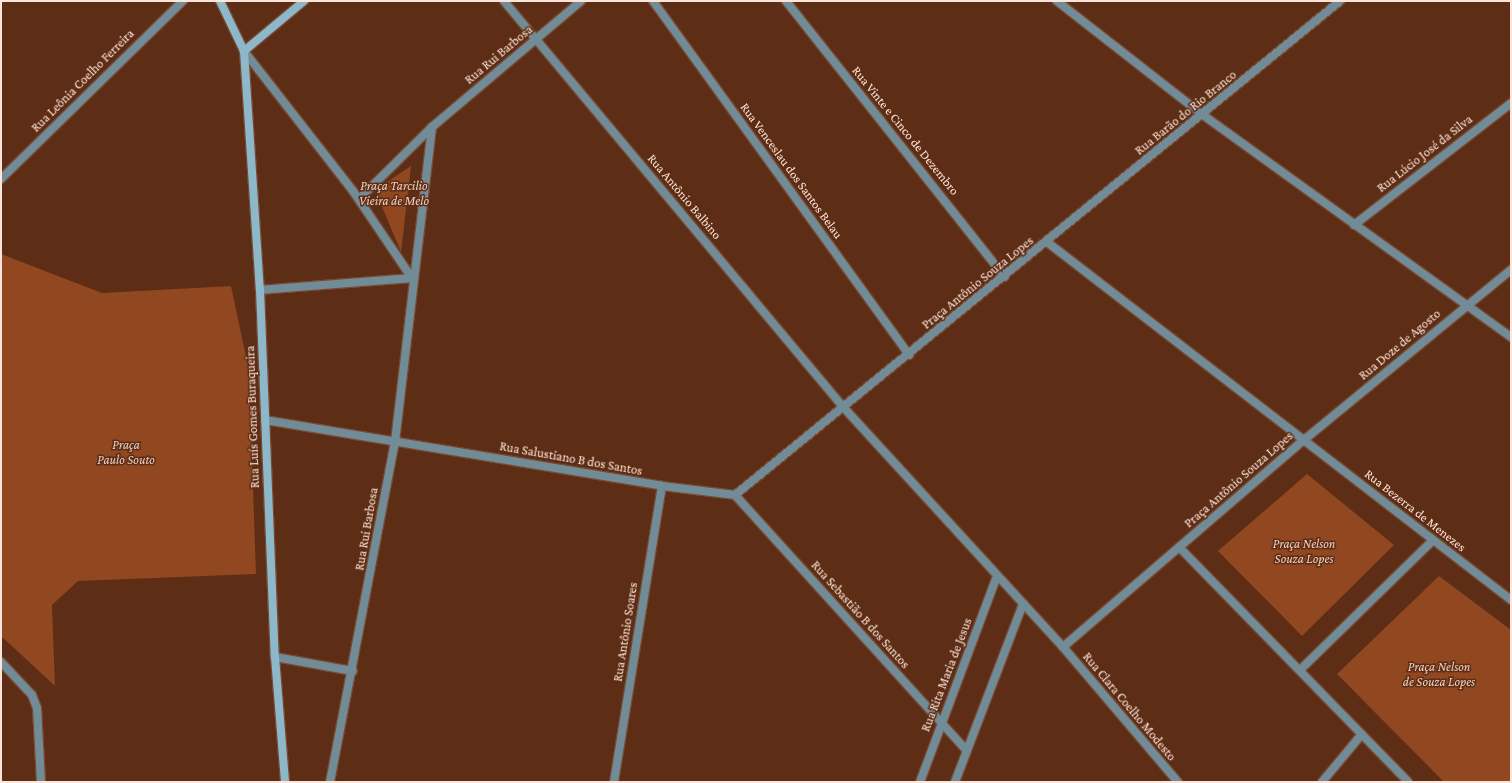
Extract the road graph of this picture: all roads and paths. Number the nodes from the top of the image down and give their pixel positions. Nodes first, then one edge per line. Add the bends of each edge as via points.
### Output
1 (183, 1) edge
2 (220, 1) edge
3 (304, 1) edge
4 (504, 1) edge
5 (581, 1) edge
6 (653, 1) edge
7 (786, 1) edge
8 (1057, 1) edge
9 (1340, 1) edge
10 (536, 38) junction
11 (244, 51) junction
12 (1511, 103) edge
13 (1204, 115) junction
14 (432, 127) junction
15 (1, 179) edge
16 (359, 199) junction
17 (1354, 225) junction
18 (1047, 242) junction
19 (1511, 270) edge
20 (1006, 277) junction
21 (412, 278) junction
22 (260, 290) junction
23 (1466, 306) junction
24 (1511, 337) edge
25 (909, 354) junction
26 (844, 408) junction
27 (265, 420) junction
28 (1305, 439) junction
29 (395, 442) junction
30 (662, 486) junction
31 (735, 495) junction
32 (1432, 541) junction
33 (1179, 547) junction
34 (997, 576) junction
35 (1511, 600) edge
36 (1023, 604) junction
37 (1062, 647) junction
38 (275, 657) junction
39 (1, 662) edge
40 (1300, 669) junction
41 (353, 671) junction
42 (941, 723) junction
43 (1362, 734) junction
44 (967, 751) junction
45 (41, 782) edge
46 (285, 782) edge
47 (330, 782) edge
48 (614, 782) edge
49 (920, 782) edge
50 (955, 782) edge
51 (1178, 782) edge
52 (1322, 782) edge
53 (1408, 782) edge

1 - 15 street, Rua Leônia Coelho Ferreira
2 - 11 main road
3 - 11 main road
4 - 10 street, Rua Antônio Balbino
5 - 10 street, Rua Rui Barbosa
6 - 25 street, Rua Venceslau dos Santos Belau
7 - 20 street, Rua Vinte e Cinco de Dezembro
8 - 13 street
9 - 13 street, Rua Barão do Rio Branco
10 - 14 street, Rua Rui Barbosa
10 - 26 street, Rua Antônio Balbino
11 - 16 street
11 - 22 main road, Rua Luís Gomes Buraqueira
12 - 17 street, Rua Lúcio José da Silva
13 - 17 street
13 - 18 street, Rua Barão do Rio Branco
14 - 16 street
14 - 21 street
16 - 21 street
17 - 23 street
18 - 20 street, Praça Antônio Souza Lopes
18 - 28 street, Praça Antônio Souza Lopes
19 - 23 street, Rua Doze de Agosto
20 - 25 street, Praça Antônio Souza Lopes
21 - 22 street
21 - 29 street, Rua Rui Barbosa
22 - 27 main road, Rua Luís Gomes Buraqueira
23 - 24 street
23 - 28 street, Rua Doze de Agosto
25 - 26 street, Praça Antônio Souza Lopes
26 - 31 street
26 - 34 street
27 - 29 street, Rua Salustiano B dos Santos
27 - 38 main road, Rua Luís Gomes Buraqueira
28 - 32 street, Rua Bezerra de Menezes
28 - 33 street, Praça Antônio Souza Lopes
29 - 30 street, Rua Salustiano B dos Santos
29 - 41 street, Rua Rui Barbosa
30 - 31 street, Rua Salustiano B dos Santos
30 - 48 street, Rua Antônio Soares
31 - 42 street, Rua Sebastião B dos Santos
32 - 35 street, Rua Bezerra de Menezes
32 - 40 street
33 - 37 street, Praça Antônio Souza Lopes
33 - 40 street
34 - 36 street
34 - 42 street, Rua Rita Maria de Jesus
36 - 37 street
36 - 44 street
37 - 51 street, Rua Clara Coelho Modesto
38 - 41 street
38 - 46 main road, Rua Luís Gomes Buraqueira
39 - 45 street via 32,695 37,708
40 - 43 street
41 - 47 street, Rua Rui Barbosa
42 - 44 street, Rua Sebastião B dos Santos
42 - 49 street, Rua Rita Maria de Jesus
43 - 52 street
43 - 53 street
44 - 50 street

